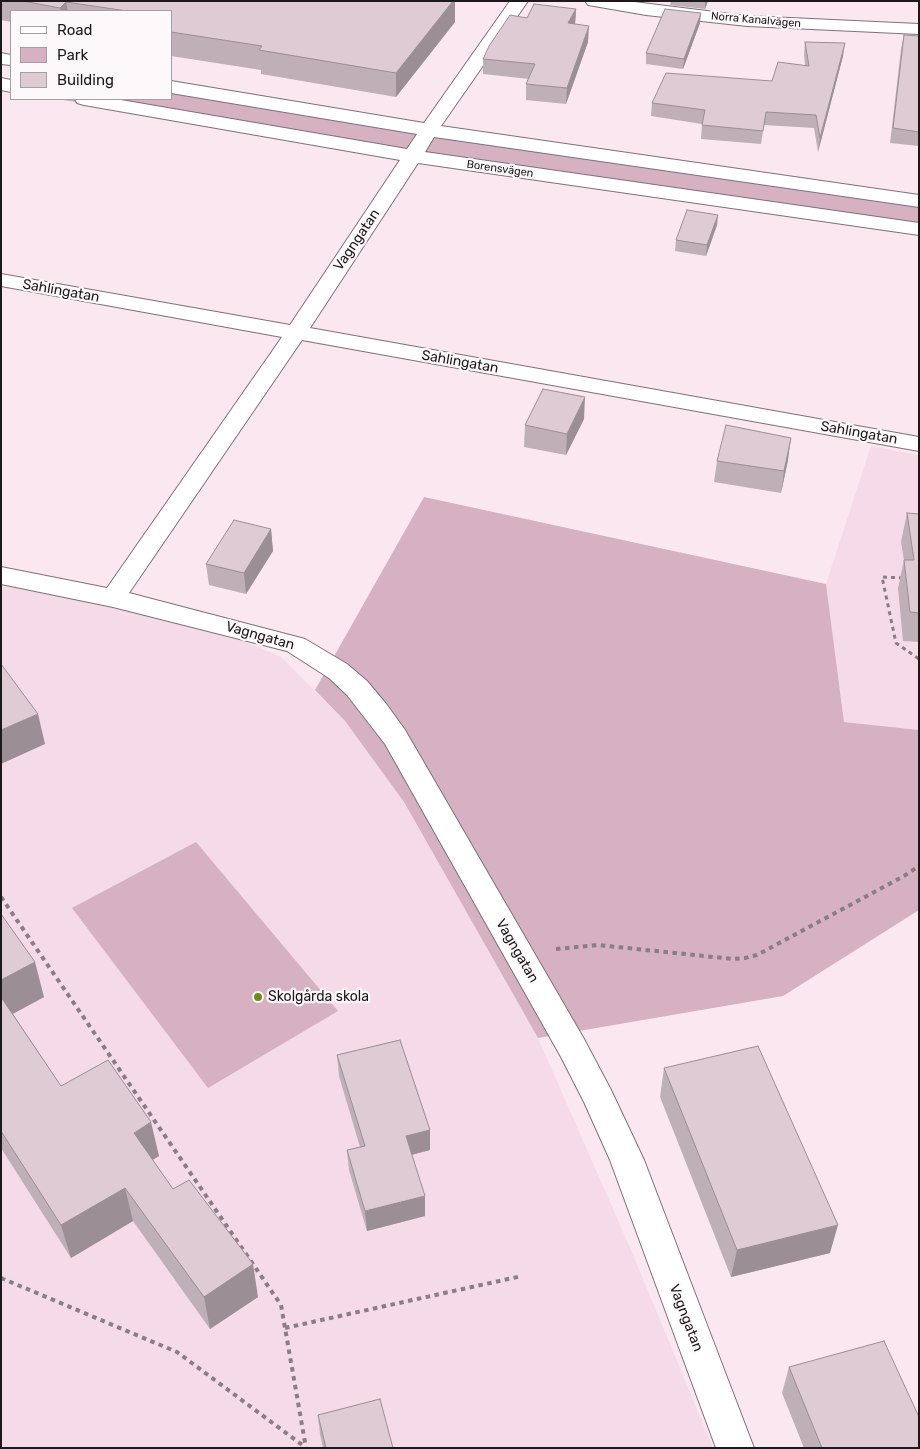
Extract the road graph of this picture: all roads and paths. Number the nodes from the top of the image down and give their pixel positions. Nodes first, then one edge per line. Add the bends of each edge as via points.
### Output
1 (519, 1) edge
2 (594, 1) edge
3 (919, 28) edge
4 (172, 87) edge
5 (90, 100) edge
6 (428, 130) junction
7 (413, 156) junction
8 (919, 201) edge
9 (919, 229) edge
10 (1, 280) edge
11 (296, 333) junction
12 (919, 444) edge
13 (1, 575) edge
14 (910, 578) edge
15 (114, 598) junction
16 (919, 660) edge
17 (919, 866) edge
18 (1, 897) edge
19 (524, 962) junction
20 (522, 1276) dead end
21 (1, 1278) edge
22 (285, 1328) junction
23 (306, 1448) edge
24 (735, 1448) edge

1 - 6 street, Vagngatan
2 - 3 street, Norra Kanalvägen via 646,10 747,20
4 - 6 street
5 - 7 street, Borensvägen
6 - 7 street, Vagngatan
6 - 8 street
7 - 9 street, Borensvägen
7 - 11 street, Vagngatan
10 - 11 street, Sahlingatan
11 - 12 street, Sahlingatan
11 - 15 street, Vagngatan
13 - 15 street
14 - 16 path via 882,577 896,643
15 - 19 street, Vagngatan via 296,645 338,671 357,688 395,737
17 - 19 path via 757,955 745,958 598,945 556,949
18 - 22 path via 281,1305
19 - 24 street, Vagngatan via 573,1048 627,1160
20 - 22 path
21 - 23 path via 177,1352
22 - 23 path

